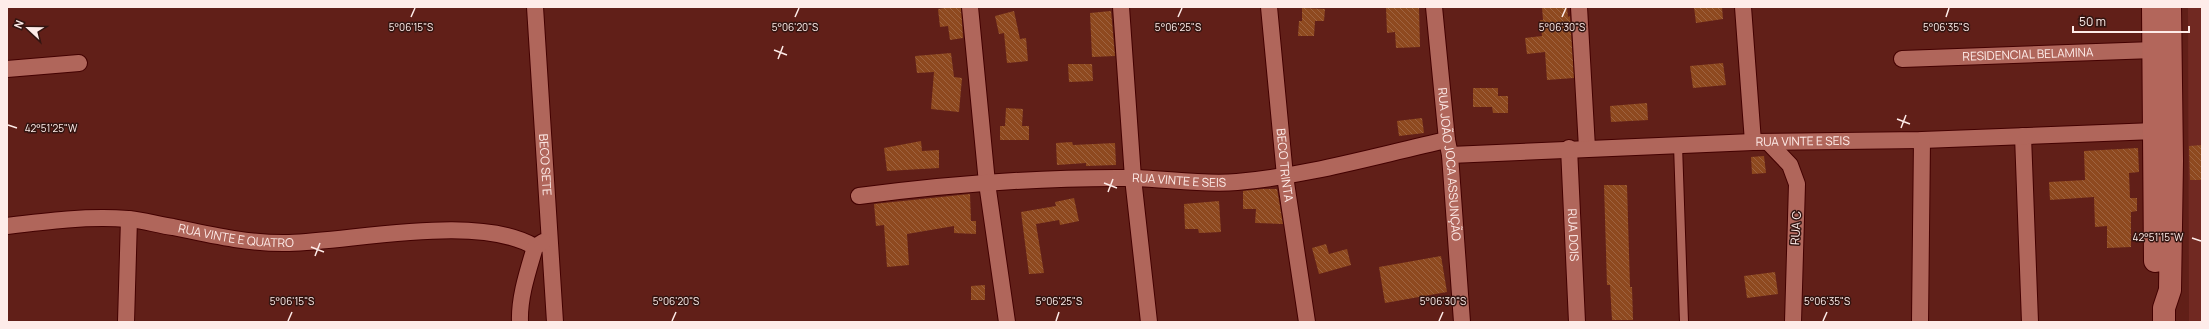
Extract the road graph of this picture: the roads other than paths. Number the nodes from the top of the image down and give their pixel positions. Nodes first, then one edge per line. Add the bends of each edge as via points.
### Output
1 (535, 7) edge
2 (970, 7) edge
3 (1121, 7) edge
4 (1269, 7) edge
5 (1434, 7) edge
6 (1579, 7) edge
7 (1743, 7) edge
8 (2153, 7) edge
9 (2170, 7) edge
10 (2154, 50) junction
11 (1902, 59) dead end
12 (79, 63) dead end
13 (7, 69) edge
14 (2155, 132) junction
15 (2023, 136) junction
16 (1922, 140) junction
17 (1753, 142) junction
18 (1769, 143) junction
19 (1678, 145) junction
20 (1449, 147) junction
21 (1569, 148) junction
22 (1587, 148) junction
23 (1285, 176) junction
24 (1133, 178) junction
25 (987, 183) junction
26 (859, 196) dead end
27 (129, 219) junction
28 (7, 226) edge
29 (550, 238) junction
30 (535, 247) junction
31 (2164, 315) edge
32 (126, 322) edge
33 (520, 322) edge
34 (555, 322) edge
35 (1007, 322) edge
36 (1149, 322) edge
37 (1307, 322) edge
38 (1462, 322) edge
39 (1577, 322) edge
40 (1684, 322) edge
41 (1793, 322) edge
42 (1920, 322) edge
43 (2030, 322) edge

1 - 29 street, BECO SETE
2 - 25 street
3 - 24 street
4 - 23 street, BECO TRINTA
5 - 20 street, RUA JOÃO JOCA ASSUNÇÃO
6 - 22 street
7 - 17 street
8 - 10 main road
9 - 31 main road via 2175,161 2170,290
10 - 11 street, RESIDENCIAL BELAMINA
10 - 14 main road
12 - 13 street
14 - 15 street, RUA VINTE E SEIS
14 - 31 main road via 2156,290
15 - 16 street, RUA VINTE E SEIS
15 - 43 street
16 - 18 street, RUA VINTE E SEIS
16 - 42 street
17 - 18 street, RUA VINTE E SEIS
17 - 19 street, RUA VINTE E SEIS
18 - 41 street, RUA C via 1790,165 1797,184
19 - 22 street, RUA VINTE E SEIS
19 - 40 lane
20 - 21 street, RUA VINTE E SEIS
20 - 23 street, RUA VINTE E SEIS
20 - 38 street, RUA JOÃO JOCA ASSUNÇÃO
21 - 22 street, RUA VINTE E SEIS
21 - 39 street, RUA DOIS
23 - 24 street, RUA VINTE E SEIS via 1235,182
23 - 37 street, BECO TRINTA
24 - 25 street, RUA VINTE E SEIS
24 - 36 street
25 - 26 street, RUA VINTE E SEIS
25 - 35 street
27 - 28 street, RUA VINTE E QUATRO via 77,219
27 - 30 street, RUA VINTE E QUATRO via 254,242 315,241 444,230 504,235 520,238
27 - 32 street
29 - 30 street
29 - 34 street, BECO SETE
30 - 33 street via 525,282

